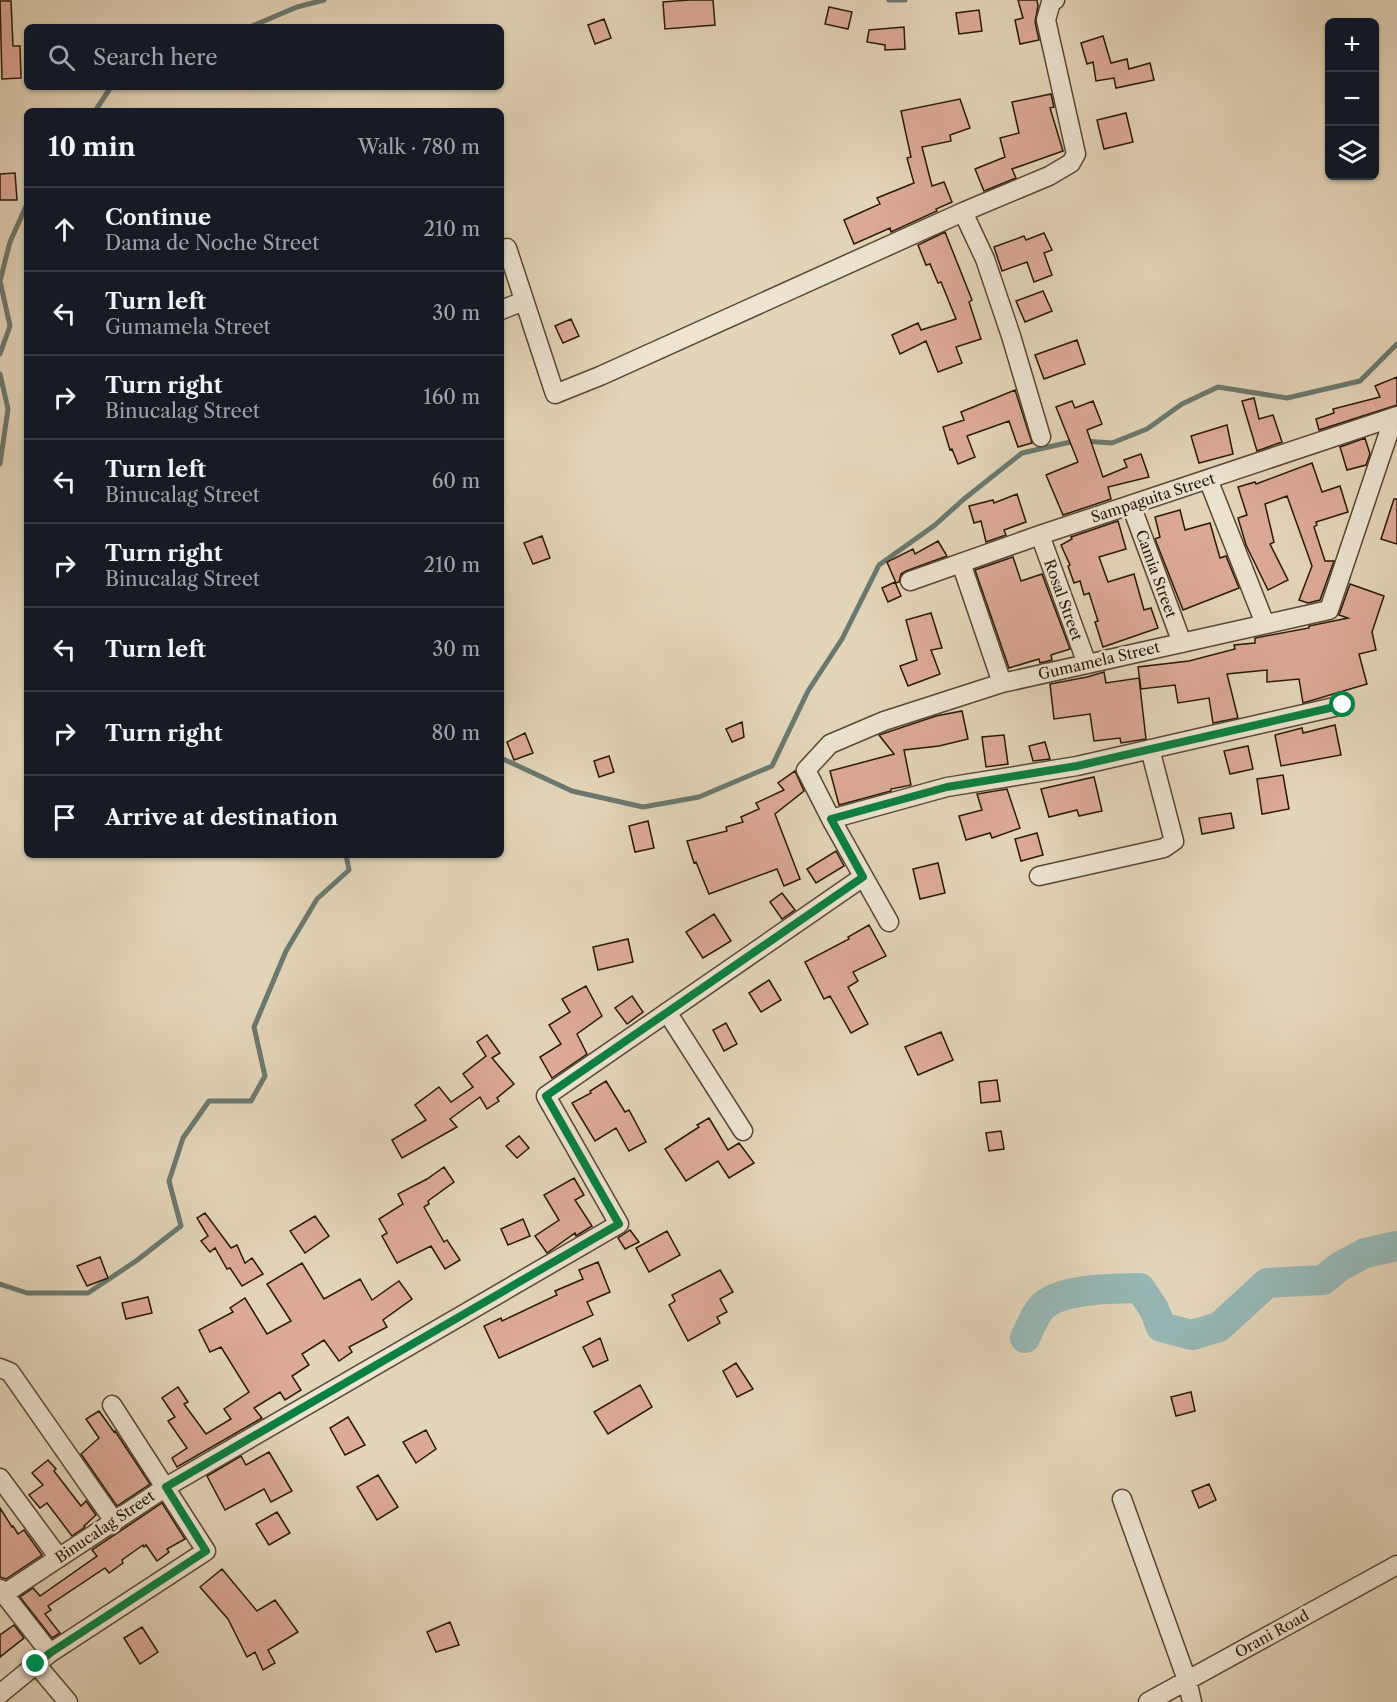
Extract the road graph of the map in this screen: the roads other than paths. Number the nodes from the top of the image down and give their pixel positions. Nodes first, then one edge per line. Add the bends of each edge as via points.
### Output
1 (1055, 0) edge
2 (963, 212) junction
3 (507, 248) dead end
4 (524, 301) junction
5 (504, 309) edge
6 (1395, 417) edge
7 (1041, 437) dead end
8 (1208, 479) junction
9 (1131, 505) junction
10 (1040, 535) junction
11 (961, 563) junction
12 (910, 581) dead end
13 (1265, 624) junction
14 (1182, 643) junction
15 (1087, 664) junction
16 (1002, 683) junction
17 (1343, 705) dead end
18 (1150, 749) junction
19 (831, 819) junction
20 (1039, 876) dead end
21 (863, 877) junction
22 (889, 922) dead end
23 (668, 1012) junction
24 (743, 1131) dead end
25 (0, 1368) edge
26 (112, 1405) dead end
27 (0, 1478) edge
28 (166, 1487) junction
29 (1122, 1499) dead end
30 (114, 1521) junction
31 (59, 1558) junction
32 (1397, 1565) edge
33 (2, 1591) edge
34 (43, 1658) junction
35 (1187, 1680) junction
36 (0, 1694) edge
37 (68, 1702) edge
38 (1148, 1702) edge
39 (1192, 1702) edge

1 - 2 street via 1046,20 1076,154 1071,164 1049,176
2 - 4 street via 555,394
2 - 7 street via 985,259
3 - 4 street
4 - 5 street
6 - 8 street, Sampaguita Street
6 - 13 street, Gumamela Street via 1329,610
8 - 9 street, Sampaguita Street
8 - 13 street
9 - 10 street, Sampaguita Street
9 - 14 street, Camia Street
10 - 11 street, Sampaguita Street
10 - 15 street, Rosal Street
11 - 12 street, Sampaguita Street
11 - 16 street
13 - 14 street, Gumamela Street
14 - 15 street, Gumamela Street
15 - 16 street, Gumamela Street
16 - 19 street, Gumamela Street via 884,721 830,744 806,770
17 - 18 street
18 - 19 street via 1077,766 947,787
18 - 20 street via 1174,841 1164,848
19 - 21 street, Gumamela Street
21 - 22 street, Gumamela Street
21 - 23 street, Binucalag Street
23 - 24 street
23 - 28 street, Binucalag Street via 546,1096 619,1224
25 - 30 street via 10,1372
26 - 28 street
27 - 31 street
28 - 30 street, Binucalag Street
28 - 34 street via 206,1551
29 - 35 street
30 - 31 street, Binucalag Street
31 - 33 street, Binucalag Street
32 - 35 street, Orani Road
33 - 34 street
34 - 36 street
34 - 37 street
35 - 38 street, Orani Road
35 - 39 street

